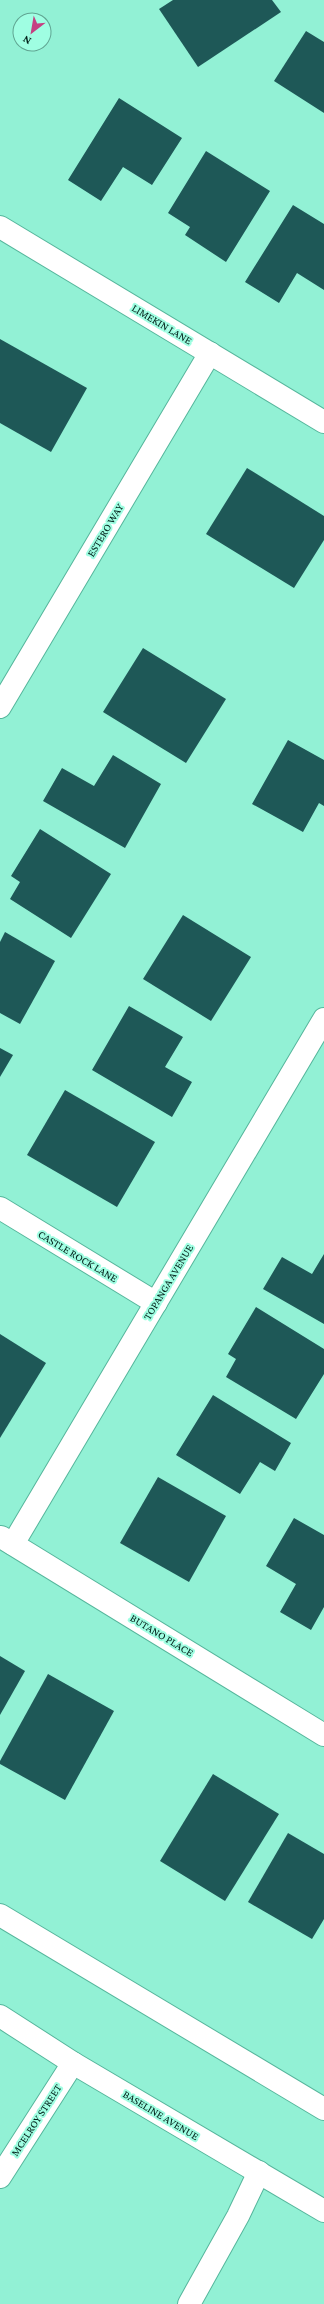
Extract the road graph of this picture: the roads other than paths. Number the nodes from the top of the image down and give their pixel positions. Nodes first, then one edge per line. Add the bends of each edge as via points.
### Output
1 (0, 227) edge
2 (210, 353) junction
3 (324, 422) edge
4 (0, 707) edge
5 (324, 1019) edge
6 (0, 1208) edge
7 (156, 1303) junction
8 (6, 1540) edge
9 (324, 1734) edge
10 (0, 1915) edge
11 (0, 2016) edge
12 (73, 2062) junction
13 (324, 2109) edge
14 (259, 2172) junction
15 (0, 2177) edge
16 (324, 2211) edge
17 (189, 2304) edge

1 - 2 street, LIMEKIN LANE
2 - 3 street, LIMEKIN LANE
2 - 4 street, ESTERO WAY
5 - 7 street, TOPANGA AVENUE
6 - 7 street, CASTLE ROCK LANE
7 - 8 street, TOPANGA AVENUE
8 - 9 street, BUTANO PLACE
10 - 13 street
11 - 12 street, BASELINE AVENUE
12 - 14 street, BASELINE AVENUE
12 - 15 street, MCELROY STREET
14 - 16 street, BASELINE AVENUE
14 - 17 street via 238,2216

